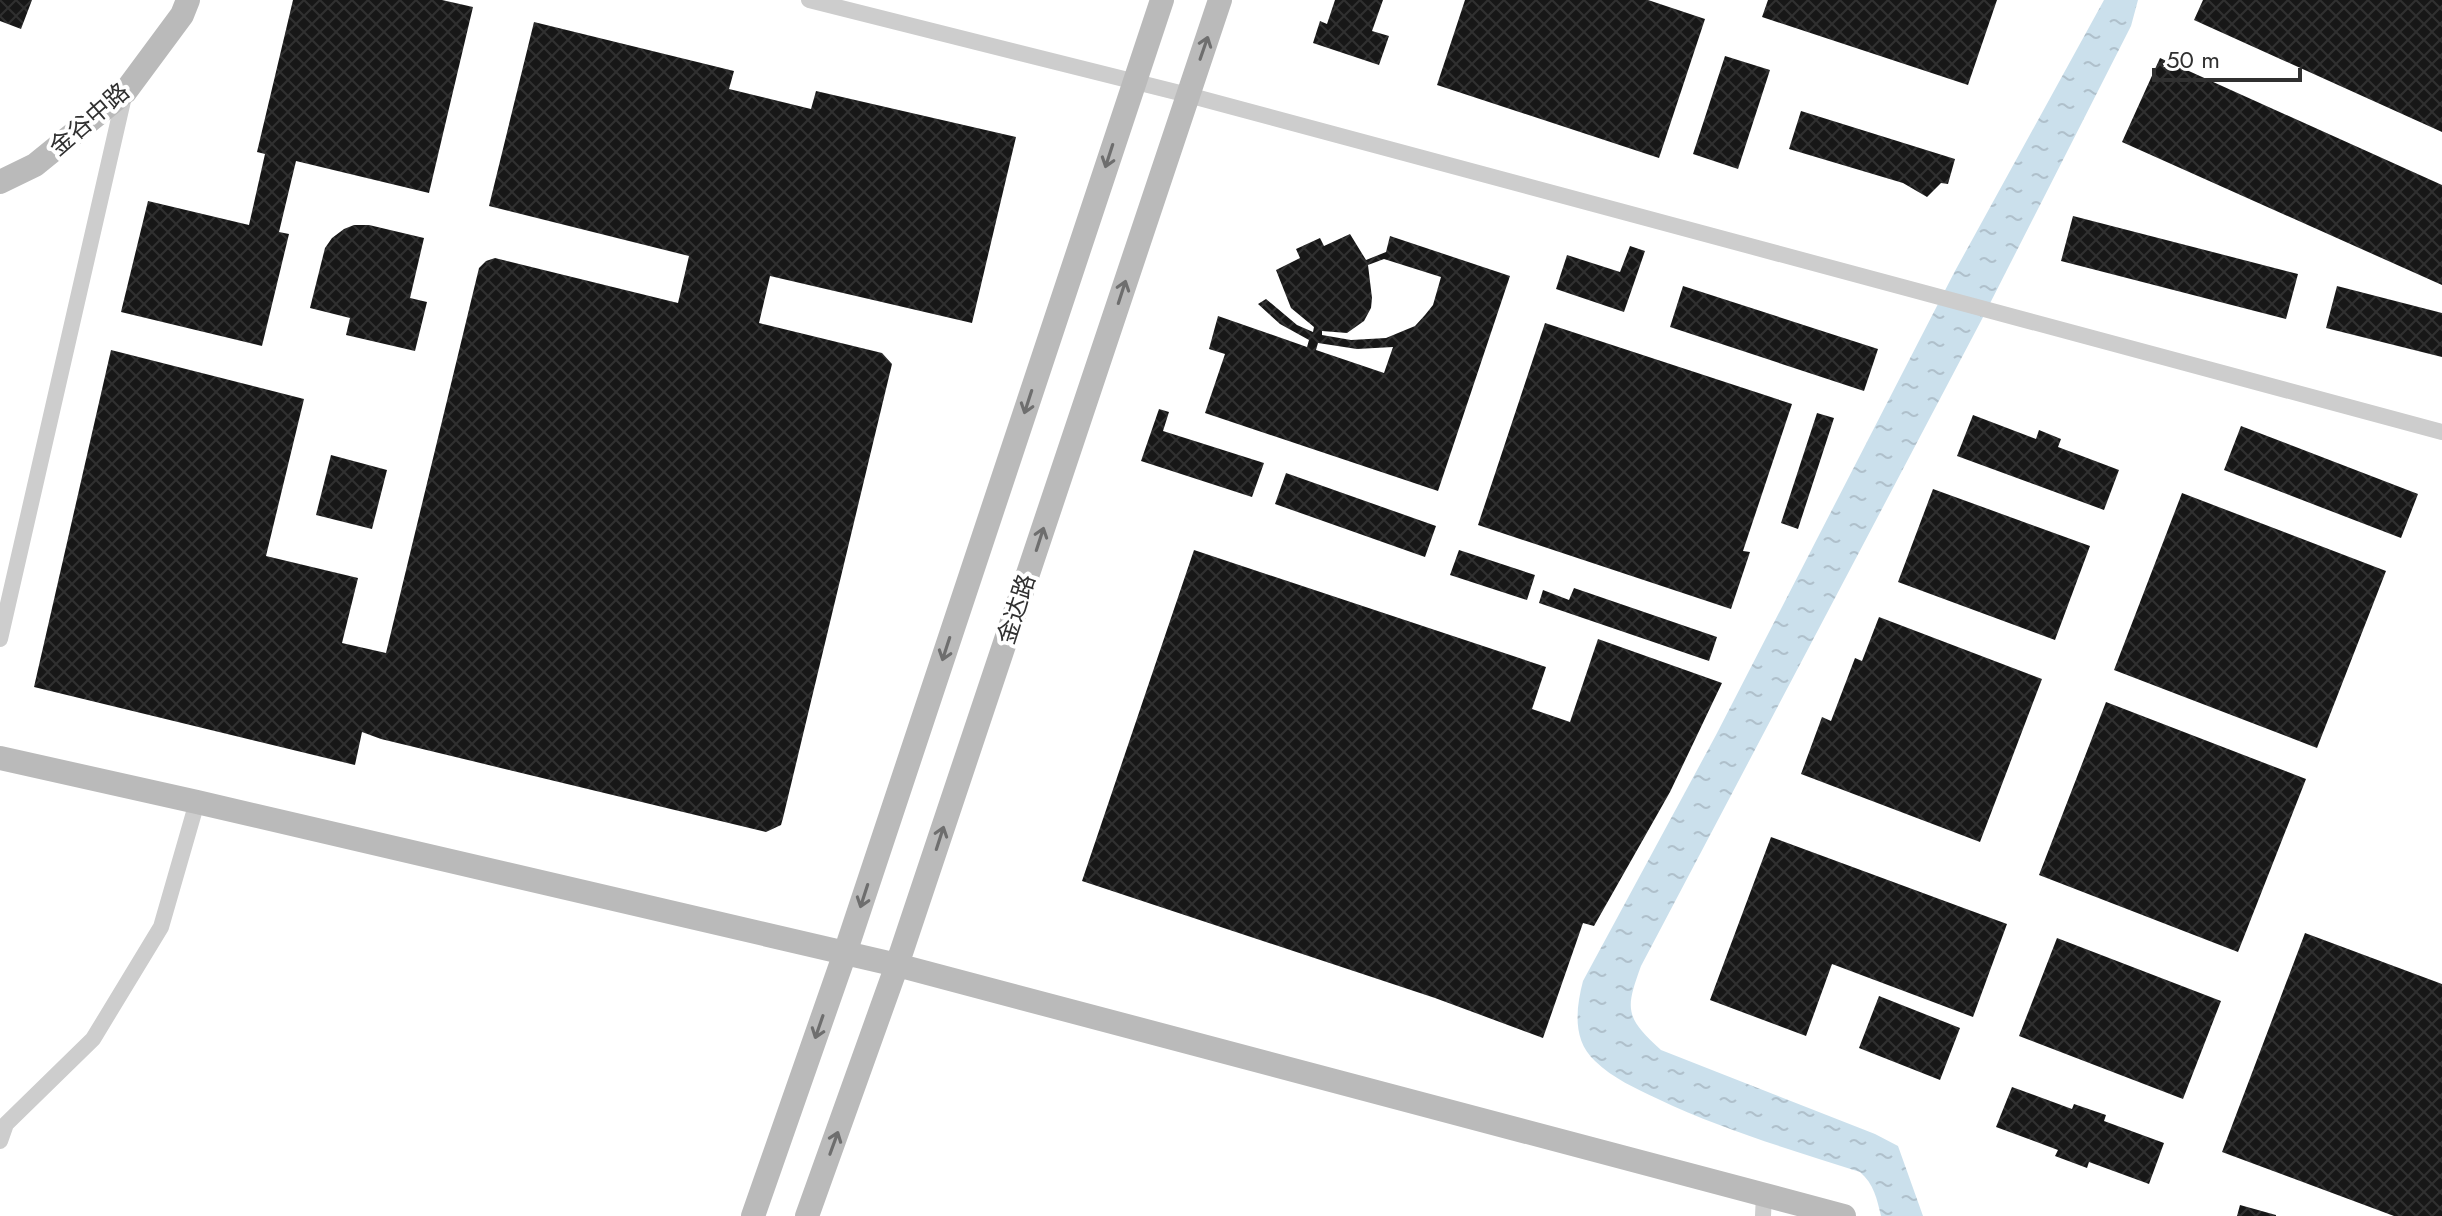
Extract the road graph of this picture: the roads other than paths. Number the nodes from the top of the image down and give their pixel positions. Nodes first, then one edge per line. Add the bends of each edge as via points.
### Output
1 (188, 0) edge
2 (809, 0) edge
3 (1162, 0) edge
4 (1220, 0) edge
5 (1134, 82) junction
6 (125, 92) junction
7 (1188, 95) junction
8 (0, 182) edge
9 (2442, 432) edge
10 (0, 639) edge
11 (0, 758) edge
12 (197, 802) junction
13 (845, 953) junction
14 (897, 965) junction
15 (0, 1141) edge
16 (1763, 1206) edge
17 (753, 1216) edge
18 (807, 1216) edge
19 (1844, 1216) edge

1 - 6 street, 金谷中路
2 - 5 street
3 - 5 street
7 -> 4 street, 金达路
5 - 7 street
5 -> 13 street
6 - 8 street, 金谷中路 via 35,165
6 - 10 street
7 - 9 street
14 -> 7 street, 金达路
11 - 12 street
12 - 13 street
12 - 15 street via 161,927 93,1039 6,1124
13 - 14 street
13 -> 17 street
14 - 16 street
18 -> 14 street, 金达路
16 - 19 street via 1813,1208

